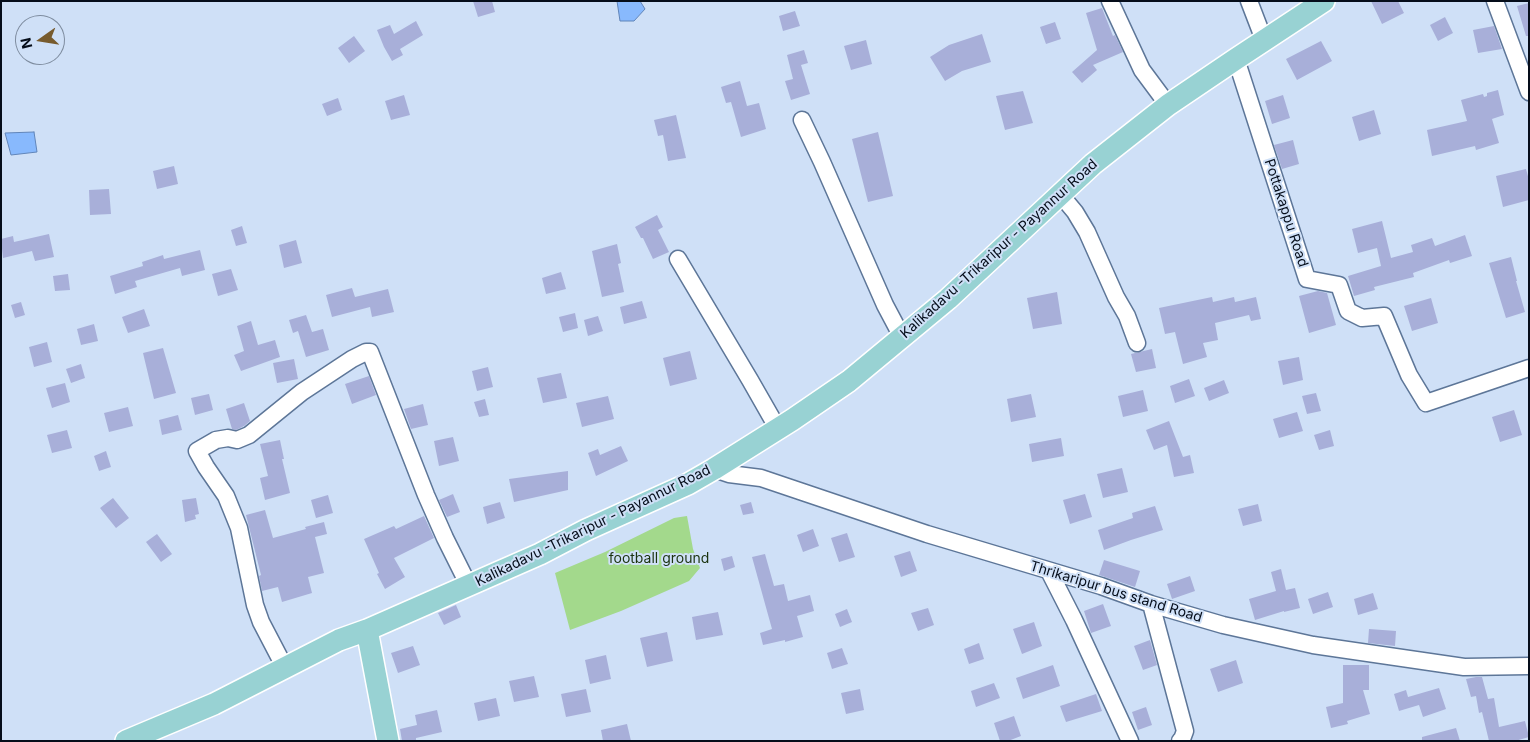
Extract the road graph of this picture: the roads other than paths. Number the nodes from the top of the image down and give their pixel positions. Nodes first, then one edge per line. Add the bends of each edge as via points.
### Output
1 (1110, 1) edge
2 (1249, 1) edge
3 (1324, 1) edge
4 (1495, 1) edge
5 (1264, 40) junction
6 (1236, 58) junction
7 (1529, 92) edge
8 (1168, 105) junction
9 (802, 120) dead end
10 (1060, 194) junction
11 (678, 259) dead end
12 (902, 337) junction
13 (1137, 343) dead end
14 (1529, 368) edge
15 (778, 430) junction
16 (714, 469) junction
17 (1049, 571) junction
18 (469, 586) junction
19 (1150, 604) junction
20 (367, 630) junction
21 (1529, 666) edge
22 (285, 668) junction
23 (134, 739) edge
24 (388, 741) edge
25 (1130, 741) edge
26 (1180, 741) edge

1 - 8 street via 1142,70
2 - 5 street
3 - 5 main road, Kalikadavu -Trikaripur - Payannur Road
4 - 7 street
5 - 6 main road, Kalikadavu -Trikaripur - Payannur Road
6 - 8 main road, Kalikadavu -Trikaripur - Payannur Road
6 - 14 street, Pottakappu Road via 1307,279 1339,285 1348,311 1362,318 1384,316 1408,375 1426,403
8 - 10 main road, Kalikadavu -Trikaripur - Payannur Road
9 - 12 street via 884,305
10 - 12 main road, Kalikadavu -Trikaripur - Payannur Road via 948,299
10 - 13 street via 1088,232
11 - 15 street
12 - 15 main road, Kalikadavu -Trikaripur - Payannur Road via 849,381
15 - 16 main road, Kalikadavu -Trikaripur - Payannur Road
16 - 17 street, Thrikaripur bus stand Road via 760,478
16 - 18 main road, Kalikadavu -Trikaripur - Payannur Road
17 - 19 street, Thrikaripur bus stand Road
17 - 25 street
18 - 20 main road, Kalikadavu -Trikaripur - Payannur Road
18 - 22 street via 426,495 370,352 366,352 302,392 249,435 237,440 216,440 197,451 226,496 239,528 255,605
19 - 21 street, Thrikaripur bus stand Road via 1223,625 1313,645 1464,667
19 - 26 street via 1184,731
20 - 22 main road, Kalikadavu -Trikaripur - Payannur Road via 339,640
20 - 24 main road
22 - 23 main road, Kalikadavu -Trikaripur - Payannur Road

